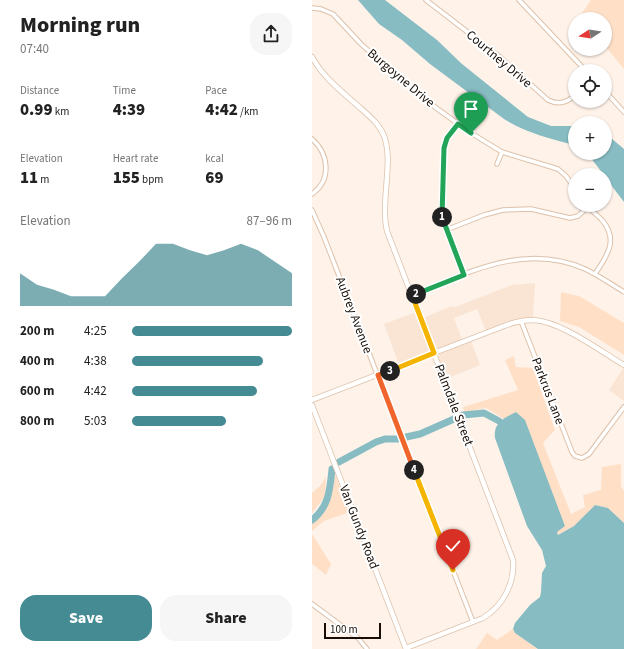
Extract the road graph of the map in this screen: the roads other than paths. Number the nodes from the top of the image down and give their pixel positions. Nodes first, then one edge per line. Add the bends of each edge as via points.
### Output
1 (426, 0) edge
2 (519, 0) edge
3 (312, 8) edge
4 (312, 57) edge
5 (579, 64) edge
6 (612, 99) edge
7 (568, 100) edge
8 (624, 112) edge
9 (458, 124) junction
10 (312, 139) edge
11 (502, 152) junction
12 (497, 164) dead end
13 (568, 179) edge
14 (312, 194) edge
15 (312, 210) edge
16 (582, 212) edge
17 (593, 212) edge
18 (446, 230) junction
19 (595, 274) junction
20 (464, 275) junction
21 (624, 292) edge
22 (412, 295) junction
23 (521, 321) junction
24 (434, 353) junction
25 (624, 365) edge
26 (378, 375) junction
27 (312, 400) edge
28 (312, 405) edge
29 (624, 407) edge
30 (312, 604) edge
31 (473, 622) junction
32 (367, 649) edge
33 (405, 649) edge

1 - 7 street, Courtney Drive via 500,57 548,100 561,103
2 - 5 street
3 - 9 street, Burgoyne Drive via 333,14 361,44 421,97
4 - 22 street, Palmdale Street via 330,82 375,122 384,137 387,157 386,225
6 - 8 street
9 - 11 street, Burgoyne Drive
9 - 18 street via 447,138 444,148 441,214
10 - 14 street via 324,154 326,165 319,188
11 - 12 street
11 - 13 street, Burgoyne Drive via 558,169
15 - 26 street, Aubrey Avenue
16 - 18 street via 570,218 531,209 503,210
17 - 19 street via 602,220 611,237 609,251
18 - 20 street
19 - 20 street via 555,260 533,258 506,261
19 - 21 street
20 - 22 street
22 - 24 street, Palmdale Street
23 - 24 street
23 - 25 street via 540,321 559,326
23 - 29 street, Parkrus Lane via 572,452 579,458 589,454
24 - 26 street
24 - 31 street, Palmdale Street via 513,560 513,578 505,596 491,613
26 - 27 street
26 - 31 street, Aubrey Avenue
28 - 33 street, Van Gundy Road
30 - 32 street via 358,638
31 - 33 street, Palmdale Street

